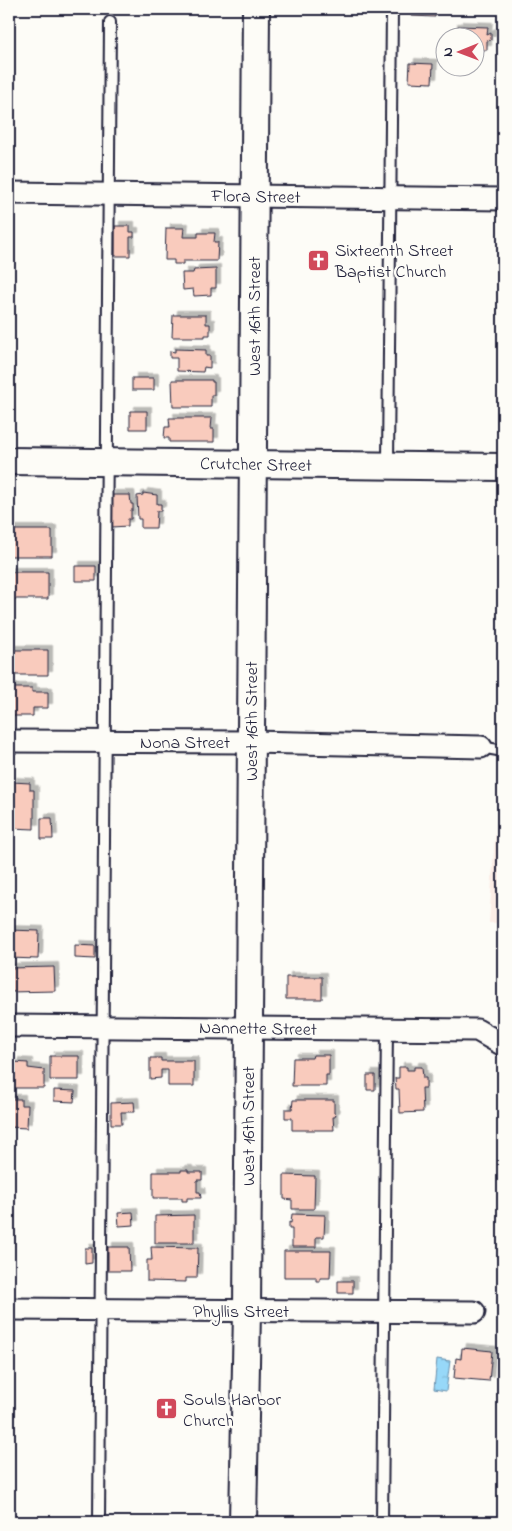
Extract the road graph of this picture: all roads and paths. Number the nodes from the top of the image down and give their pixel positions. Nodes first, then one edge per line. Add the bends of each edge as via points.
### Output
1 (256, 9) edge
2 (392, 9) edge
3 (110, 22) dead end
4 (9, 193) edge
5 (108, 194) junction
6 (255, 196) junction
7 (390, 197) junction
8 (503, 199) edge
9 (9, 461) edge
10 (107, 462) junction
11 (253, 464) junction
12 (388, 465) junction
13 (503, 467) edge
14 (9, 741) edge
15 (105, 742) junction
16 (251, 742) junction
17 (481, 747) joint
18 (503, 751) edge
19 (9, 1026) edge
20 (102, 1027) junction
21 (248, 1028) junction
22 (387, 1029) junction
23 (503, 1045) edge
24 (9, 1309) edge
25 (100, 1310) junction
26 (247, 1311) junction
27 (384, 1312) junction
28 (474, 1312) dead end
29 (99, 1522) edge
30 (243, 1522) edge
31 (382, 1522) edge

1 - 6 street, West 16th Street
2 - 7 lane
3 - 5 lane
4 - 5 street, Flora Street
5 - 6 street, Flora Street
5 - 10 lane
6 - 7 street, Flora Street
6 - 11 street, West 16th Street
7 - 8 street, Flora Street
7 - 12 lane
9 - 10 street, Crutcher Street
10 - 11 street, Crutcher Street
10 - 15 lane
11 - 12 street, Crutcher Street
11 - 16 street, West 16th Street
12 - 13 street, Crutcher Street
14 - 15 street, Nona Street
15 - 16 street, Nona Street
15 - 20 lane
16 - 17 street, Nona Street
16 - 21 street, West 16th Street
17 - 18 lane
19 - 20 street, Nannette Street
20 - 21 street, Nannette Street
20 - 25 lane
21 - 22 street, Nannette Street
21 - 26 street, West 16th Street
22 - 23 street, Nannette Street via 477,1030
22 - 27 lane
24 - 25 street, Phyllis Street
25 - 26 street, Phyllis Street
25 - 29 lane
26 - 27 street, Phyllis Street
26 - 30 street, West 16th Street
27 - 28 street, Phyllis Street
27 - 31 lane

